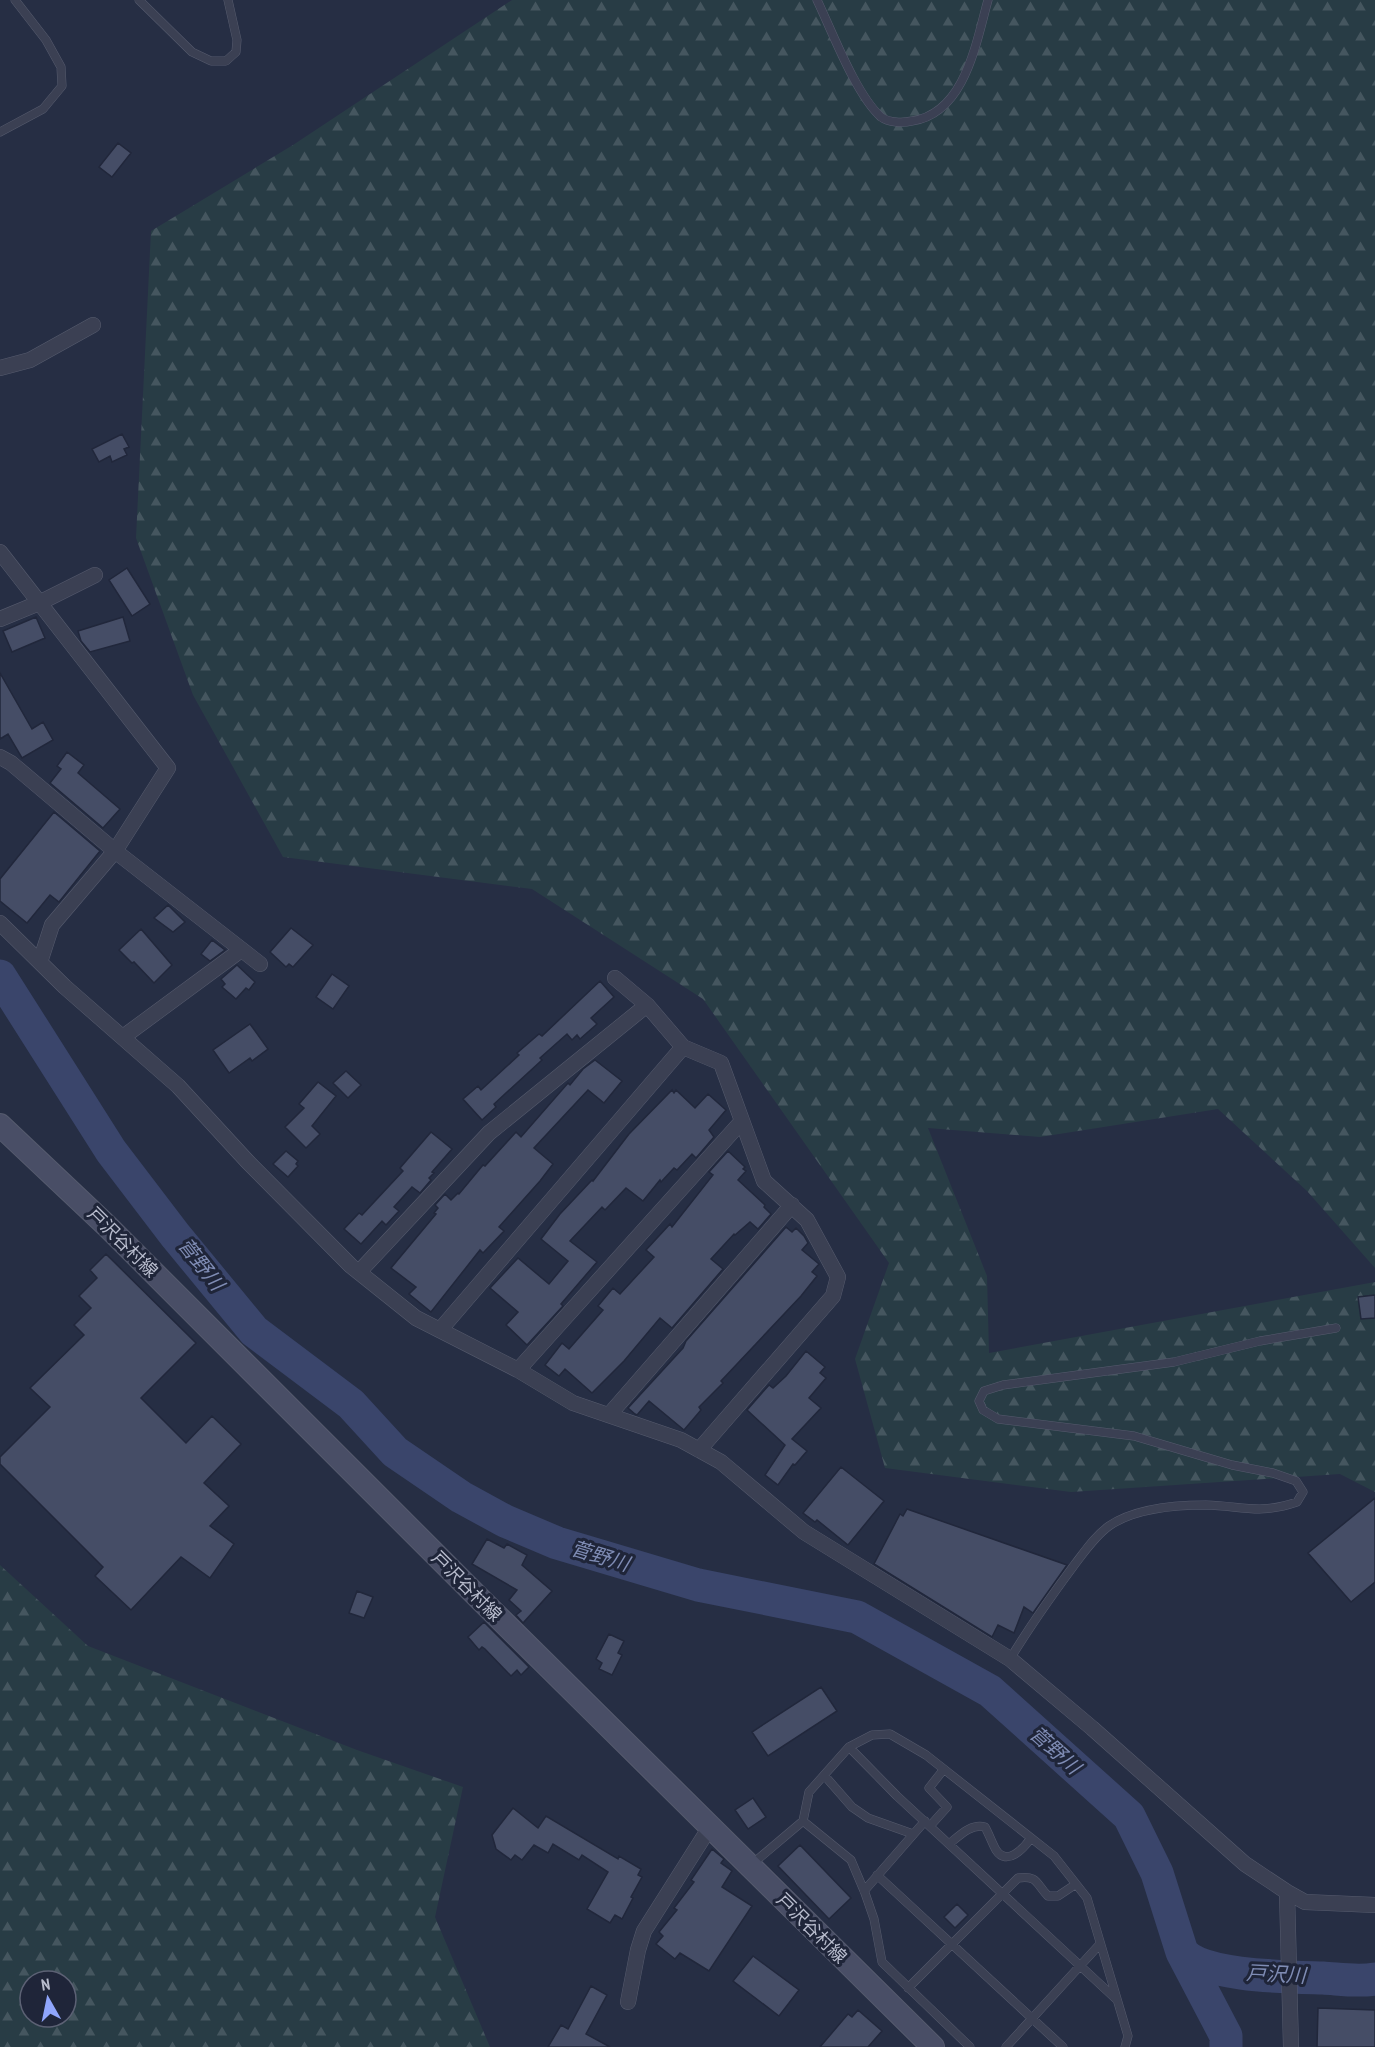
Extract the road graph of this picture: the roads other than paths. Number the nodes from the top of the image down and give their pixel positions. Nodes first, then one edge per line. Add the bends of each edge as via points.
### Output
1 (15, 0) edge
2 (139, 0) edge
3 (228, 0) edge
4 (817, 0) edge
5 (988, 0) edge
6 (0, 132) edge
7 (93, 325) dead end
8 (0, 368) edge
9 (0, 552) edge
10 (95, 575) dead end
11 (39, 603) junction
12 (0, 619) edge
13 (0, 757) edge
14 (115, 851) junction
15 (0, 923) edge
16 (241, 950) junction
17 (40, 962) junction
18 (260, 964) dead end
19 (615, 978) dead end
20 (647, 1005) junction
21 (123, 1037) junction
22 (683, 1047) junction
23 (742, 1120) junction
24 (0, 1125) edge
25 (792, 1205) junction
26 (358, 1272) junction
27 (1336, 1328) dead end
28 (440, 1330) junction
29 (518, 1370) junction
30 (609, 1415) junction
31 (699, 1450) junction
32 (1010, 1659) junction
33 (849, 1747) junction
34 (944, 1769) junction
35 (824, 1775) junction
36 (803, 1821) junction
37 (927, 1824) junction
38 (710, 1827) junction
39 (913, 1834) junction
40 (1031, 1838) junction
41 (950, 1844) junction
42 (750, 1866) junction
43 (877, 1875) junction
44 (1076, 1884) junction
45 (864, 1891) junction
46 (1287, 1892) junction
47 (1002, 1893) junction
48 (1375, 1905) edge
49 (951, 1944) junction
50 (1100, 1944) junction
51 (1079, 1965) junction
52 (909, 1988) junction
53 (1117, 2000) junction
54 (628, 2002) dead end
55 (1031, 2018) junction
56 (1291, 2044) edge
57 (933, 2047) edge
58 (970, 2047) edge
59 (1006, 2047) edge
60 (1063, 2047) edge
61 (1125, 2047) edge

1 - 6 lane via 61,67 62,86 43,109
2 - 3 lane via 192,52 211,62 226,61 236,52
4 - 5 lane via 870,105 884,119 902,123 937,112 968,74
7 - 8 street via 30,360
9 - 11 street
10 - 11 street
11 - 12 street
11 - 14 street via 168,768
13 - 14 street
14 - 16 street
14 - 17 street via 52,925
15 - 17 street
16 - 18 street
16 - 21 street
17 - 21 street
19 - 20 street
20 - 22 street
20 - 26 street via 489,1133
21 - 26 street via 178,1086
22 - 23 street via 721,1063
22 - 28 street
23 - 25 street via 764,1181
23 - 29 street
24 - 38 main road, 戸沢谷村線 via 107,1226
25 - 30 street
25 - 31 street via 807,1220 837,1276 833,1296
26 - 28 street via 416,1318
27 - 32 lane via 1174,1362 984,1390 979,1401 983,1410 998,1419 1134,1436 1273,1473 1296,1481 1302,1492 1297,1502 1280,1508 1172,1507 1138,1513 1109,1526 1092,1542 1036,1616
28 - 29 street
29 - 30 street via 573,1403
30 - 31 street
31 - 32 street via 721,1462 804,1533
32 - 46 street via 1245,1864
33 - 34 lane via 872,1735 890,1734
33 - 35 lane
33 - 37 lane
34 - 37 lane via 929,1788 946,1807
34 - 40 lane
35 - 36 lane via 809,1792
35 - 39 lane via 852,1808
36 - 42 lane
36 - 45 lane via 851,1860
37 - 39 lane
37 - 41 lane
38 - 42 main road, 戸沢谷村線
38 - 54 street via 645,1931
39 - 43 lane
40 - 41 lane via 1013,1856 1004,1856 997,1851 985,1827 979,1825 964,1831
40 - 44 lane via 1054,1856
41 - 47 lane
42 - 57 main road, 戸沢谷村線
43 - 45 lane
43 - 49 lane
44 - 47 lane via 1058,1896 1048,1896 1029,1876 1018,1878
44 - 50 lane via 1087,1898
45 - 52 lane via 882,1962
46 - 48 street via 1305,1902
46 - 56 street
47 - 49 lane
47 - 51 lane
49 - 52 lane
49 - 55 lane
50 - 51 lane
50 - 53 lane
51 - 53 lane
51 - 55 lane
52 - 58 lane
53 - 61 lane via 1128,2036
55 - 59 lane
55 - 60 lane

